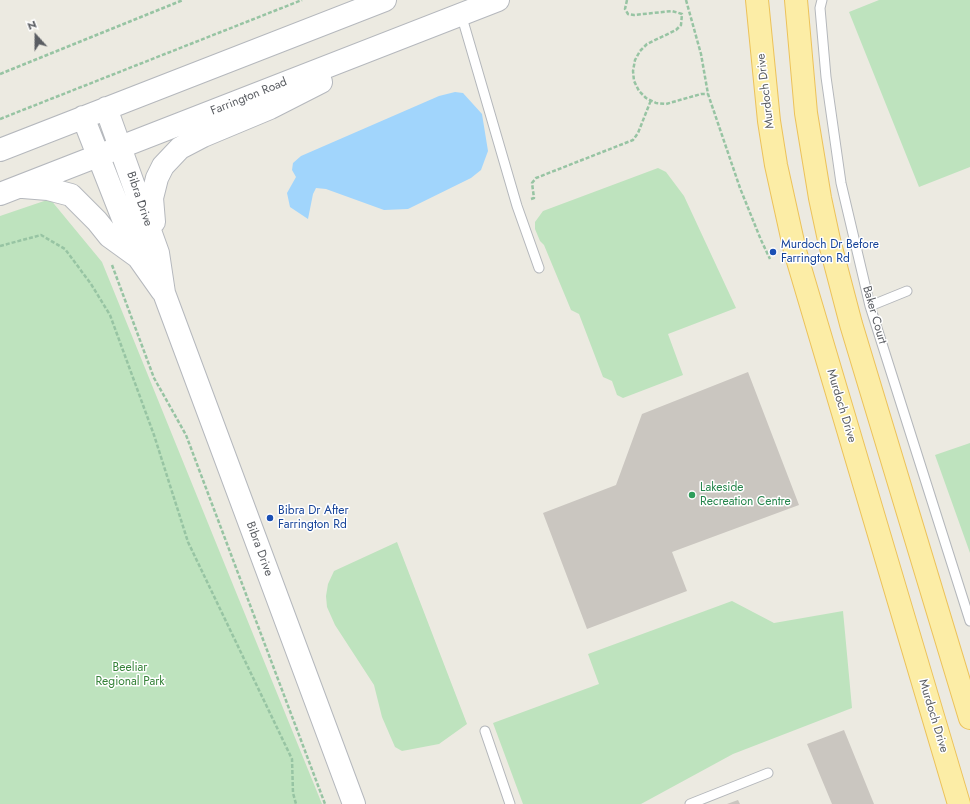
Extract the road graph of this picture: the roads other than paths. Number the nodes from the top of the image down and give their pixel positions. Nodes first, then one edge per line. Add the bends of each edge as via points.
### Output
1 (385, 0) edge
2 (498, 0) edge
3 (757, 0) edge
4 (796, 0) edge
5 (822, 0) edge
6 (461, 14) junction
7 (388, 43) junction
8 (106, 108) junction
9 (83, 117) junction
10 (121, 147) junction
11 (0, 150) edge
12 (98, 155) junction
13 (9, 191) edge
14 (148, 255) junction
15 (539, 268) dead end
16 (907, 291) dead end
17 (870, 306) junction
18 (970, 621) edge
19 (970, 718) edge
20 (485, 731) dead end
21 (768, 773) dead end
22 (354, 804) edge
23 (510, 804) edge
24 (690, 804) edge
25 (959, 804) edge

1 - 8 main road
2 - 6 main road, Farrington Road
3 - 25 main road, Murdoch Drive via 769,121 795,251
4 - 19 main road via 806,113 829,240 851,324
5 - 17 lane, Baker Court via 820,8 826,77 841,183
6 - 7 main road, Farrington Road
6 - 15 lane
7 - 10 main road, Farrington Road
7 - 14 main road via 318,84 270,108 191,141 171,156 157,178 152,198
8 - 9 main road
8 - 10 main road, Bibra Drive
9 - 11 main road
9 - 12 main road, Bibra Drive
10 - 12 main road, Farrington Road
10 - 14 main road, Bibra Drive
12 - 13 main road, Farrington Road
12 - 14 main road, Bibra Drive
13 - 14 main road via 48,189 71,195 83,205 109,236
14 - 22 main road, Bibra Drive
16 - 17 lane
17 - 18 lane, Baker Court
20 - 23 lane
21 - 24 lane

